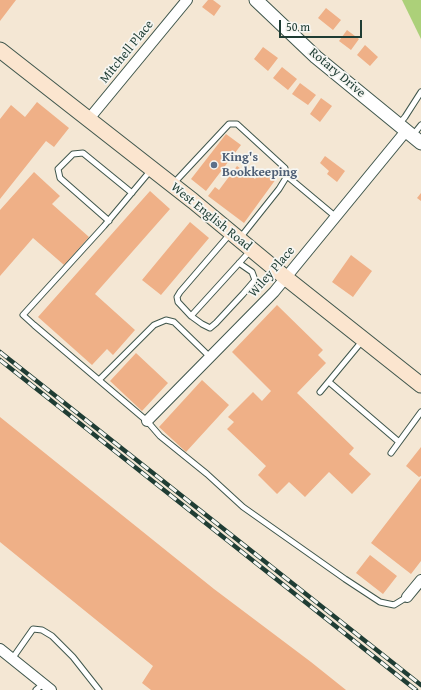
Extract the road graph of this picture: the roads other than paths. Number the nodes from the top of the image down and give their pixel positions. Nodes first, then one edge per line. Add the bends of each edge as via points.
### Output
1 (187, 0) edge
2 (256, 0) edge
3 (0, 50) edge
4 (421, 92) edge
5 (88, 120) junction
6 (421, 125) edge
7 (409, 133) edge
8 (152, 169) junction
9 (287, 176) junction
10 (172, 185) junction
11 (132, 192) junction
12 (336, 217) junction
13 (109, 221) junction
14 (235, 236) junction
15 (252, 250) junction
16 (239, 263) junction
17 (286, 278) junction
18 (191, 316) junction
19 (363, 339) junction
20 (210, 357) junction
21 (99, 380) junction
22 (329, 382) junction
23 (421, 385) edge
24 (320, 392) dead end
25 (420, 414) edge
26 (147, 422) junction
27 (399, 442) junction
28 (391, 453) dead end
29 (421, 580) edge
30 (407, 597) joint
31 (0, 649) edge
32 (12, 658) junction
33 (44, 688) edge
34 (100, 690) edge

1 - 5 street, Mitchell Place
2 - 7 street, Rotary Drive via 316,57
3 - 5 main road, West English Road
4 - 7 lane via 405,117
5 - 8 main road, West English Road
6 - 7 lane
7 - 12 street, Wiley Place
8 - 10 main road, West English Road
8 - 11 lane
9 - 10 lane via 285,168 237,124 229,124
9 - 12 lane
9 - 14 lane via 279,189
10 - 14 main road, West English Road
11 - 13 lane
11 - 13 lane via 83,153 73,154 58,169 60,178
12 - 17 street, Wiley Place
13 - 21 lane via 23,315
14 - 15 main road, West English Road
14 - 18 lane via 177,297 178,302
15 - 16 lane
15 - 17 main road, West English Road
16 - 18 lane
16 - 18 lane via 252,272 255,280 216,324 210,328
17 - 19 main road, West English Road
17 - 20 street, Wiley Place
19 - 22 lane
19 - 23 main road, West English Road
20 - 21 lane via 174,322 166,320 154,325
20 - 26 street, Wiley Place
21 - 26 lane
22 - 24 lane
22 - 27 lane
25 - 27 lane
26 - 30 lane via 243,507 345,579 380,602 394,605
27 - 28 lane
29 - 30 street
31 - 32 street
32 - 33 street
32 - 34 lane via 33,629 42,630 52,636 73,657

